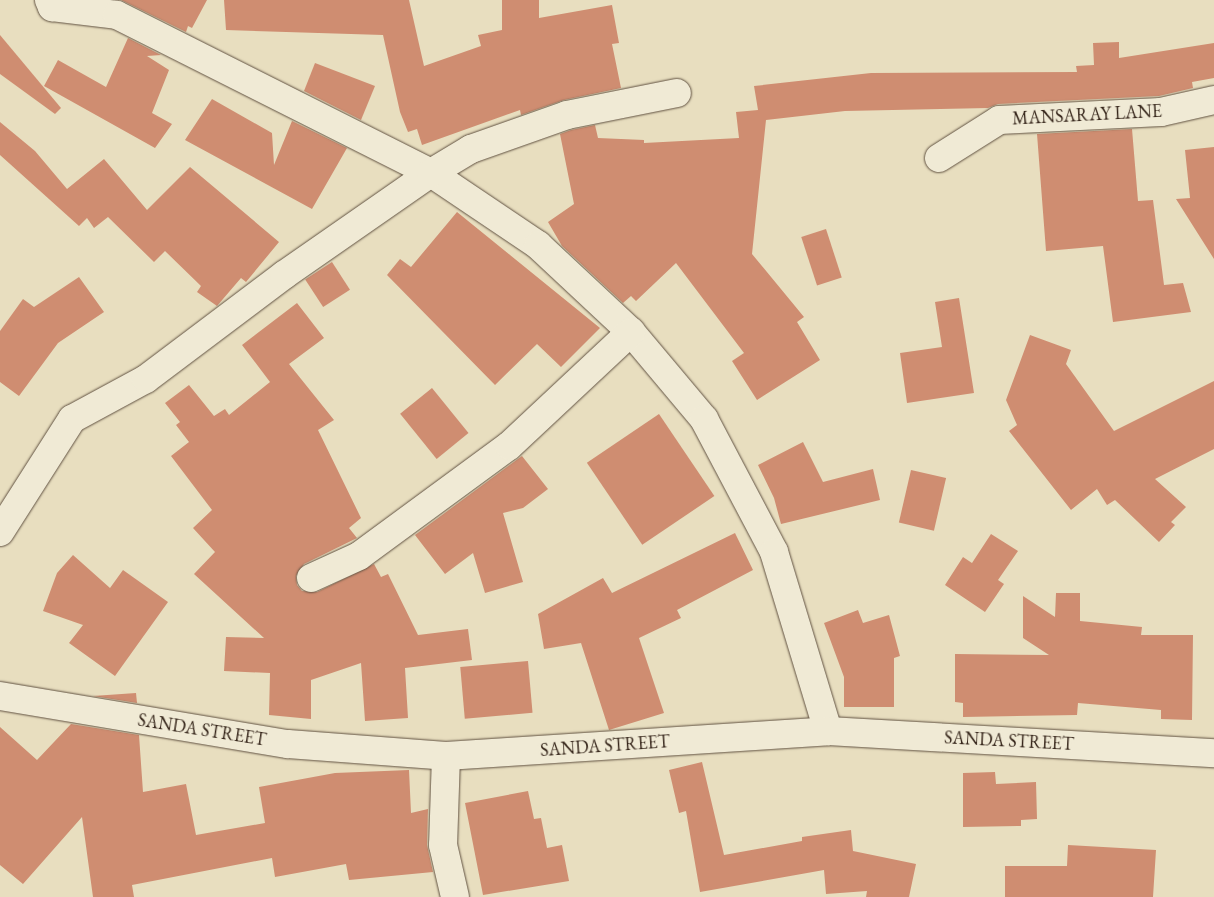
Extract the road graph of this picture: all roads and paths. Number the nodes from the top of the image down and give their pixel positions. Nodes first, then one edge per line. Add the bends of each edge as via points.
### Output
1 (49, 0) edge
2 (677, 92) dead end
3 (1214, 100) edge
4 (939, 158) dead end
5 (431, 173) junction
6 (631, 332) junction
7 (0, 532) edge
8 (311, 578) dead end
9 (0, 696) edge
10 (828, 731) junction
11 (1214, 753) edge
12 (446, 756) junction
13 (455, 897) edge

1 - 5 street via 52,7 117,14
2 - 5 street via 567,115 472,149
3 - 4 street, MANSARAY LANE via 1161,112 999,120
5 - 6 street via 538,244
5 - 7 street via 284,275 146,379 72,419
6 - 8 street via 509,446 359,556
6 - 10 street via 704,419 774,552
9 - 12 street, SANDA STREET via 288,744
10 - 11 street, SANDA STREET
10 - 12 street, SANDA STREET
12 - 13 street via 444,845

